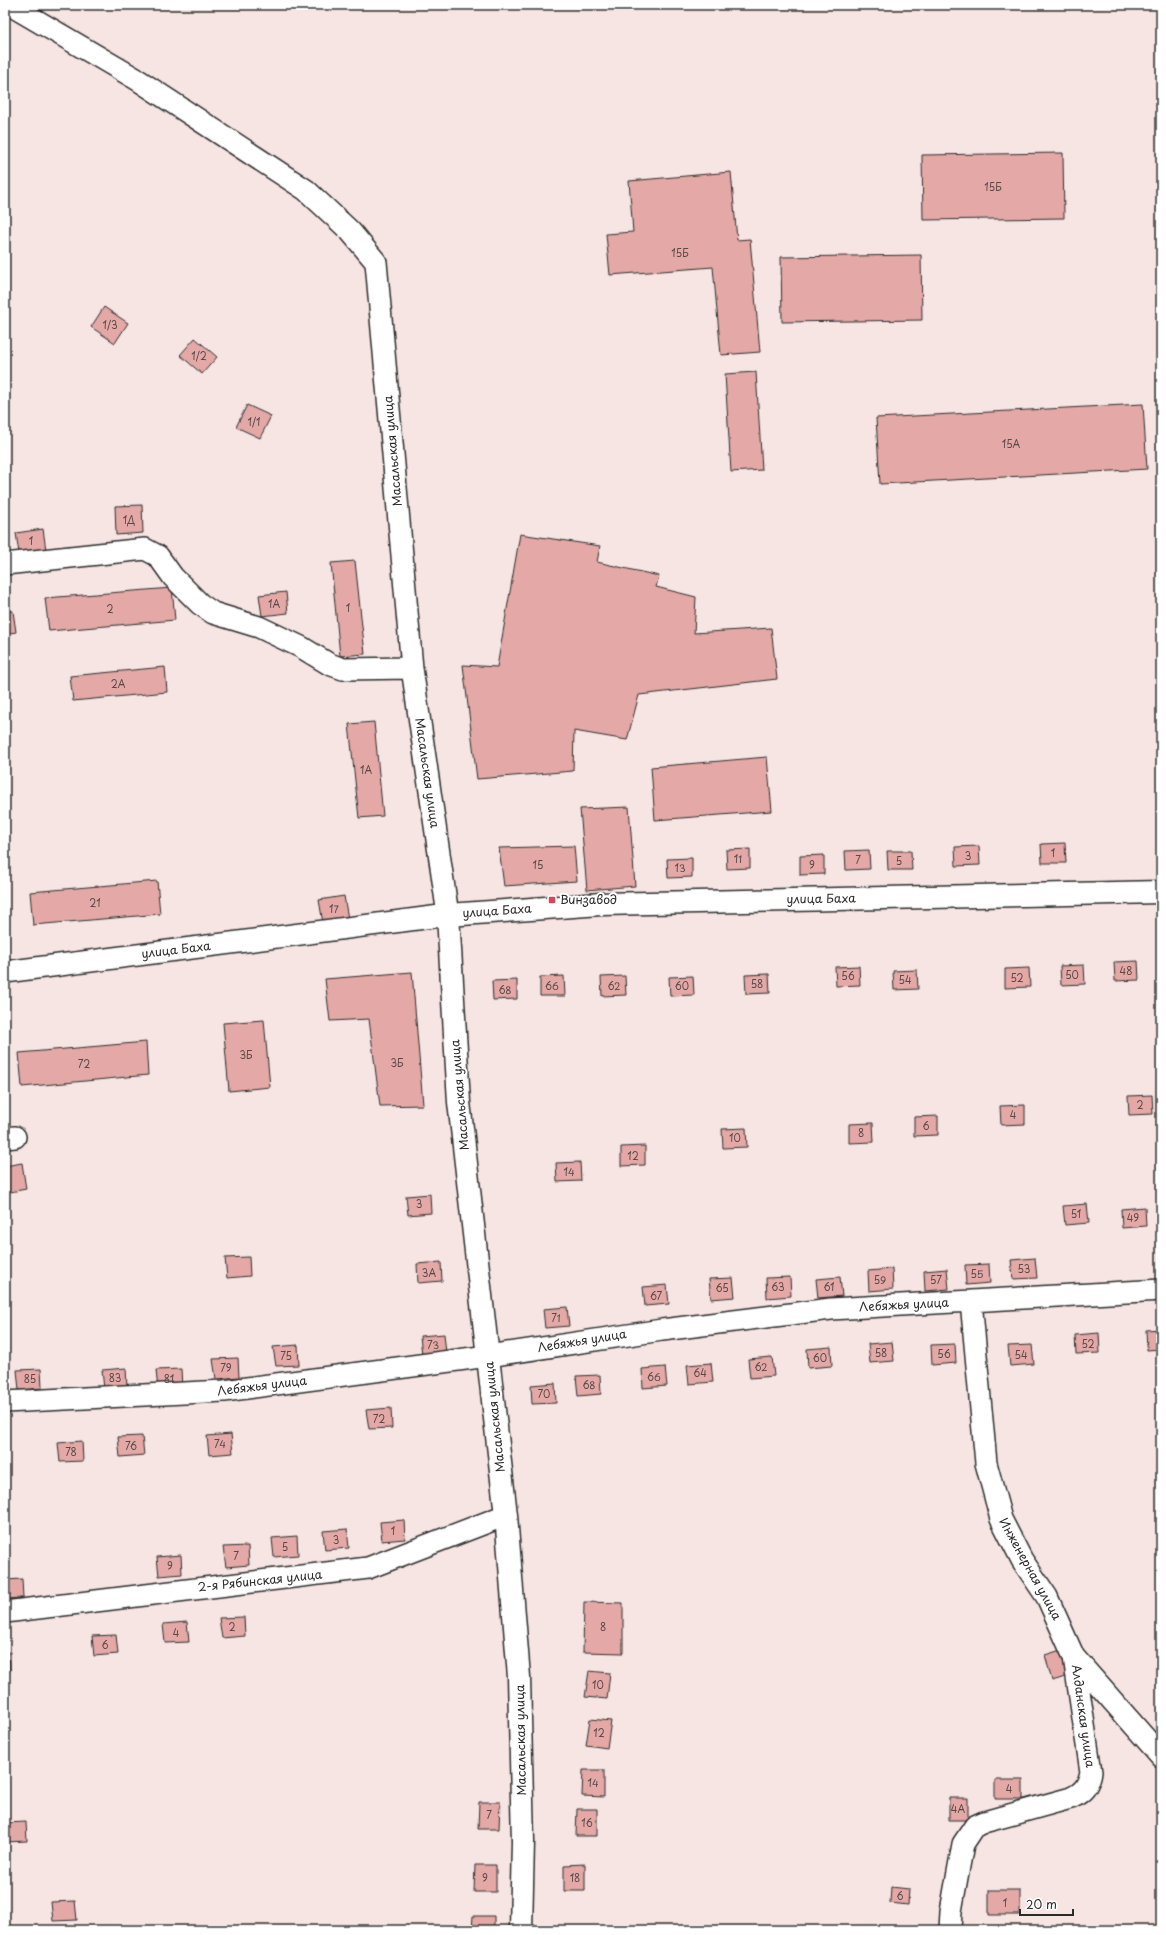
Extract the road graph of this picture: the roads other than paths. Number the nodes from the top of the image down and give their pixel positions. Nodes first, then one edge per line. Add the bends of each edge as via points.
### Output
1 (10, 5) edge
2 (5, 564) edge
3 (412, 668) junction
4 (1161, 892) edge
5 (448, 915) junction
6 (5, 972) edge
7 (1161, 1290) edge
8 (970, 1301) junction
9 (488, 1356) junction
10 (5, 1402) edge
11 (506, 1515) junction
12 (5, 1612) edge
13 (1074, 1657) junction
14 (1161, 1756) edge
15 (521, 1930) edge
16 (950, 1930) edge

1 - 3 street, Масальская улица via 138,80 306,190 350,231 376,262
2 - 3 street via 145,549 158,556 173,576 213,614 259,628 343,669
3 - 5 street, Масальская улица
4 - 5 street, улица Баха via 601,904
5 - 6 street, улица Баха
5 - 9 street, Масальская улица via 459,1102
7 - 8 street, Лебяжья улица
8 - 9 street, Лебяжья улица via 831,1309 662,1330
8 - 13 street, Инженерная улица via 986,1463 992,1491 1001,1519 1022,1560 1047,1597
9 - 10 street, Лебяжья улица via 224,1391
9 - 11 street, Масальская улица
11 - 12 street, 2-я Рябинская улица via 368,1568
11 - 15 street, Масальская улица via 519,1677 523,1841
13 - 14 street, Инженерная улица
13 - 16 street, Алданская улица via 1091,1772 1086,1789 1071,1798 975,1826 963,1844

